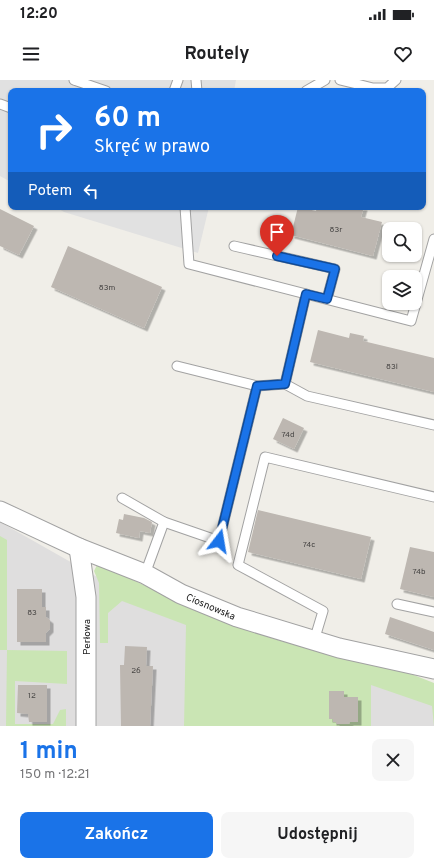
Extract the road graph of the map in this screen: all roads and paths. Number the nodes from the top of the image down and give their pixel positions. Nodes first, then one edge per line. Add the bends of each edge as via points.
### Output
1 (74, 80) edge
2 (325, 80) edge
3 (340, 80) edge
4 (396, 80) edge
5 (97, 88) edge
6 (311, 88) edge
7 (185, 210) edge
8 (434, 239) edge
9 (234, 246) dead end
10 (306, 294) junction
11 (327, 299) junction
12 (177, 366) dead end
13 (285, 384) junction
14 (257, 386) junction
15 (434, 425) edge
16 (434, 496) edge
17 (122, 498) dead end
18 (0, 511) edge
19 (164, 522) junction
20 (79, 548) junction
21 (145, 574) junction
22 (397, 604) dead end
23 (434, 612) edge
24 (314, 641) junction
25 (434, 669) edge
26 (86, 726) edge

1 - 5 lane
2 - 6 lane
3 - 4 lane via 373,88 387,88
7 - 10 lane via 189,264
8 - 11 lane via 411,321
9 - 11 lane via 335,269
10 - 11 lane
10 - 13 lane
12 - 14 lane
13 - 14 lane
13 - 15 lane via 307,396
14 - 19 lane via 219,541
16 - 24 lane via 265,457 238,565 323,611
17 - 19 lane
18 - 20 street, Ciosnowska
19 - 21 lane
20 - 21 street, Ciosnowska
20 - 26 street, Perłowa via 86,597
21 - 24 street, Ciosnowska via 181,594 237,617
22 - 23 lane
24 - 25 street, Ciosnowska

